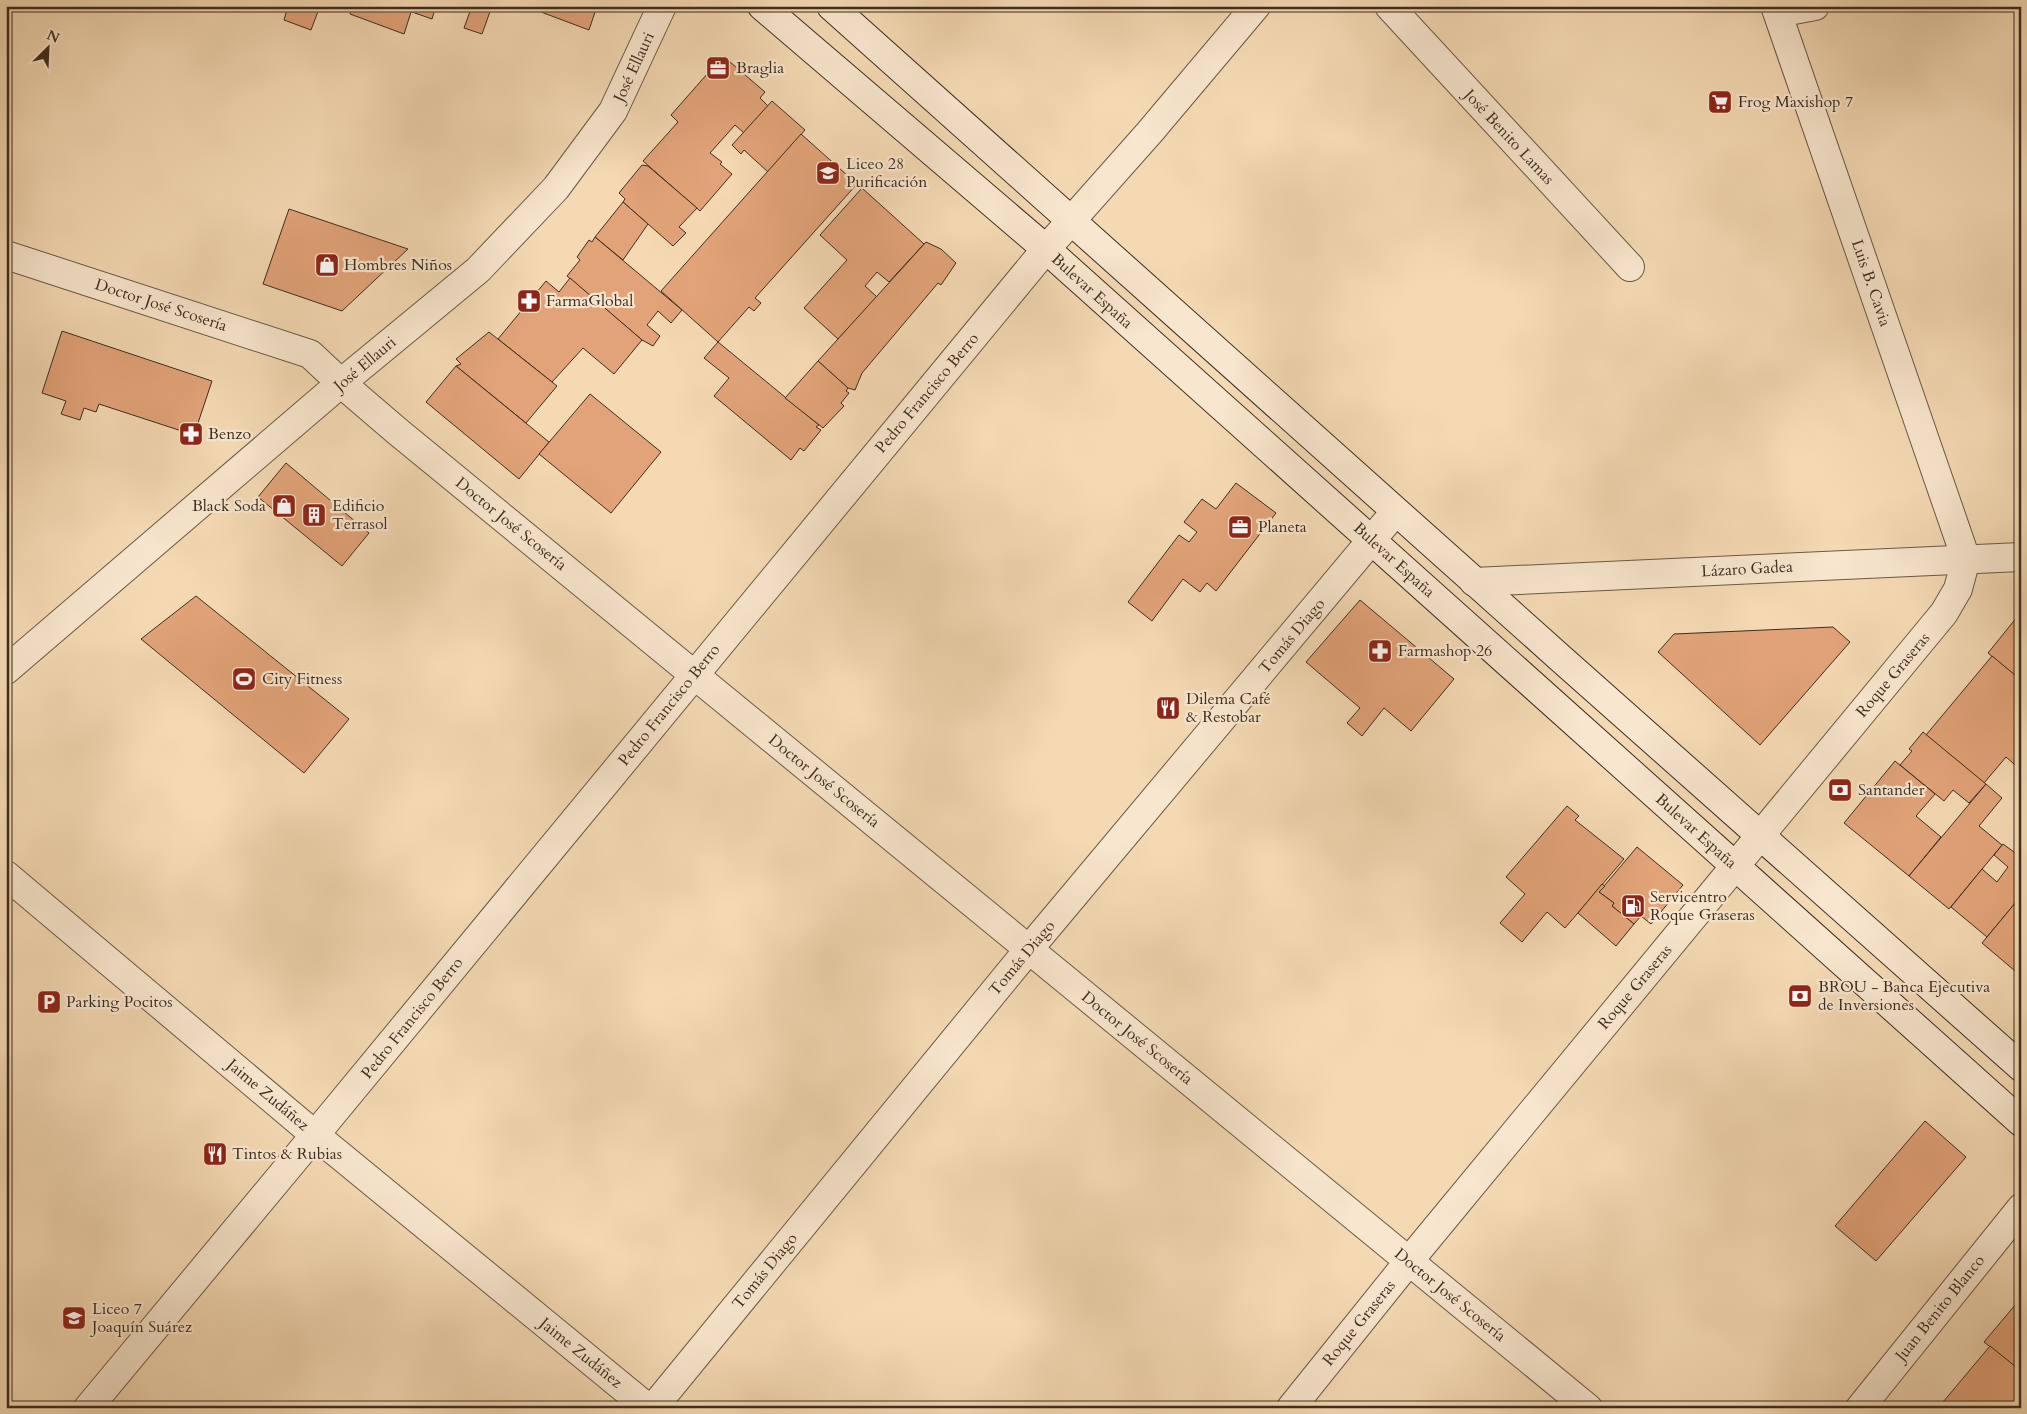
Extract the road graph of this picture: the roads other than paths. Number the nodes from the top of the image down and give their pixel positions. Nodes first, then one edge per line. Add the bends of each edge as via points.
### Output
1 (662, 6) edge
2 (762, 6) edge
3 (831, 6) edge
4 (1256, 6) edge
5 (1389, 6) edge
6 (1815, 6) edge
7 (1777, 10) edge
8 (1072, 220) junction
9 (1046, 249) junction
10 (6, 255) edge
11 (1630, 267) dead end
12 (341, 383) junction
13 (1395, 512) junction
14 (1372, 540) junction
15 (2021, 557) edge
16 (1966, 559) junction
17 (1474, 582) junction
18 (6, 670) edge
19 (694, 675) junction
20 (1759, 837) junction
21 (1736, 866) junction
22 (6, 875) edge
23 (1029, 950) junction
24 (2021, 1067) edge
25 (2021, 1122) edge
26 (316, 1135) junction
27 (2021, 1208) edge
28 (1409, 1261) junction
29 (88, 1408) edge
30 (648, 1408) edge
31 (653, 1408) edge
32 (1291, 1408) edge
33 (1588, 1408) edge
34 (1860, 1408) edge

1 - 12 street, José Ellauri via 613,111 556,188 478,270
2 - 9 street, Bulevar España
3 - 8 street
4 - 8 street, Pedro Francisco Berro
5 - 11 street, José Benito Lamas
6 - 7 street
7 - 16 street, Luis B. Cavia
8 - 9 street, Pedro Francisco Berro
8 - 13 street
9 - 14 street, Bulevar España
9 - 19 street, Pedro Francisco Berro
10 - 12 street, Doctor José Scosería via 310,354
12 - 18 street, José Ellauri
12 - 19 street, Doctor José Scosería
13 - 14 street, Tomás Diago
13 - 17 street
14 - 21 street, Bulevar España
14 - 23 street, Tomás Diago
15 - 16 street, Lázaro Gadea
16 - 17 street, Lázaro Gadea
16 - 20 street, Roque Graseras via 1958,589 1944,613
17 - 20 street
19 - 23 street, Doctor José Scosería
19 - 26 street, Pedro Francisco Berro
20 - 21 street, Roque Graseras
20 - 24 street
21 - 25 street, Bulevar España
21 - 28 street, Roque Graseras
22 - 26 street, Jaime Zudáñez
23 - 28 street, Doctor José Scosería
23 - 31 street, Tomás Diago
26 - 29 street, Pedro Francisco Berro
26 - 30 street, Jaime Zudáñez
27 - 34 street, Juan Benito Blanco
28 - 32 street, Roque Graseras
28 - 33 street, Doctor José Scosería

